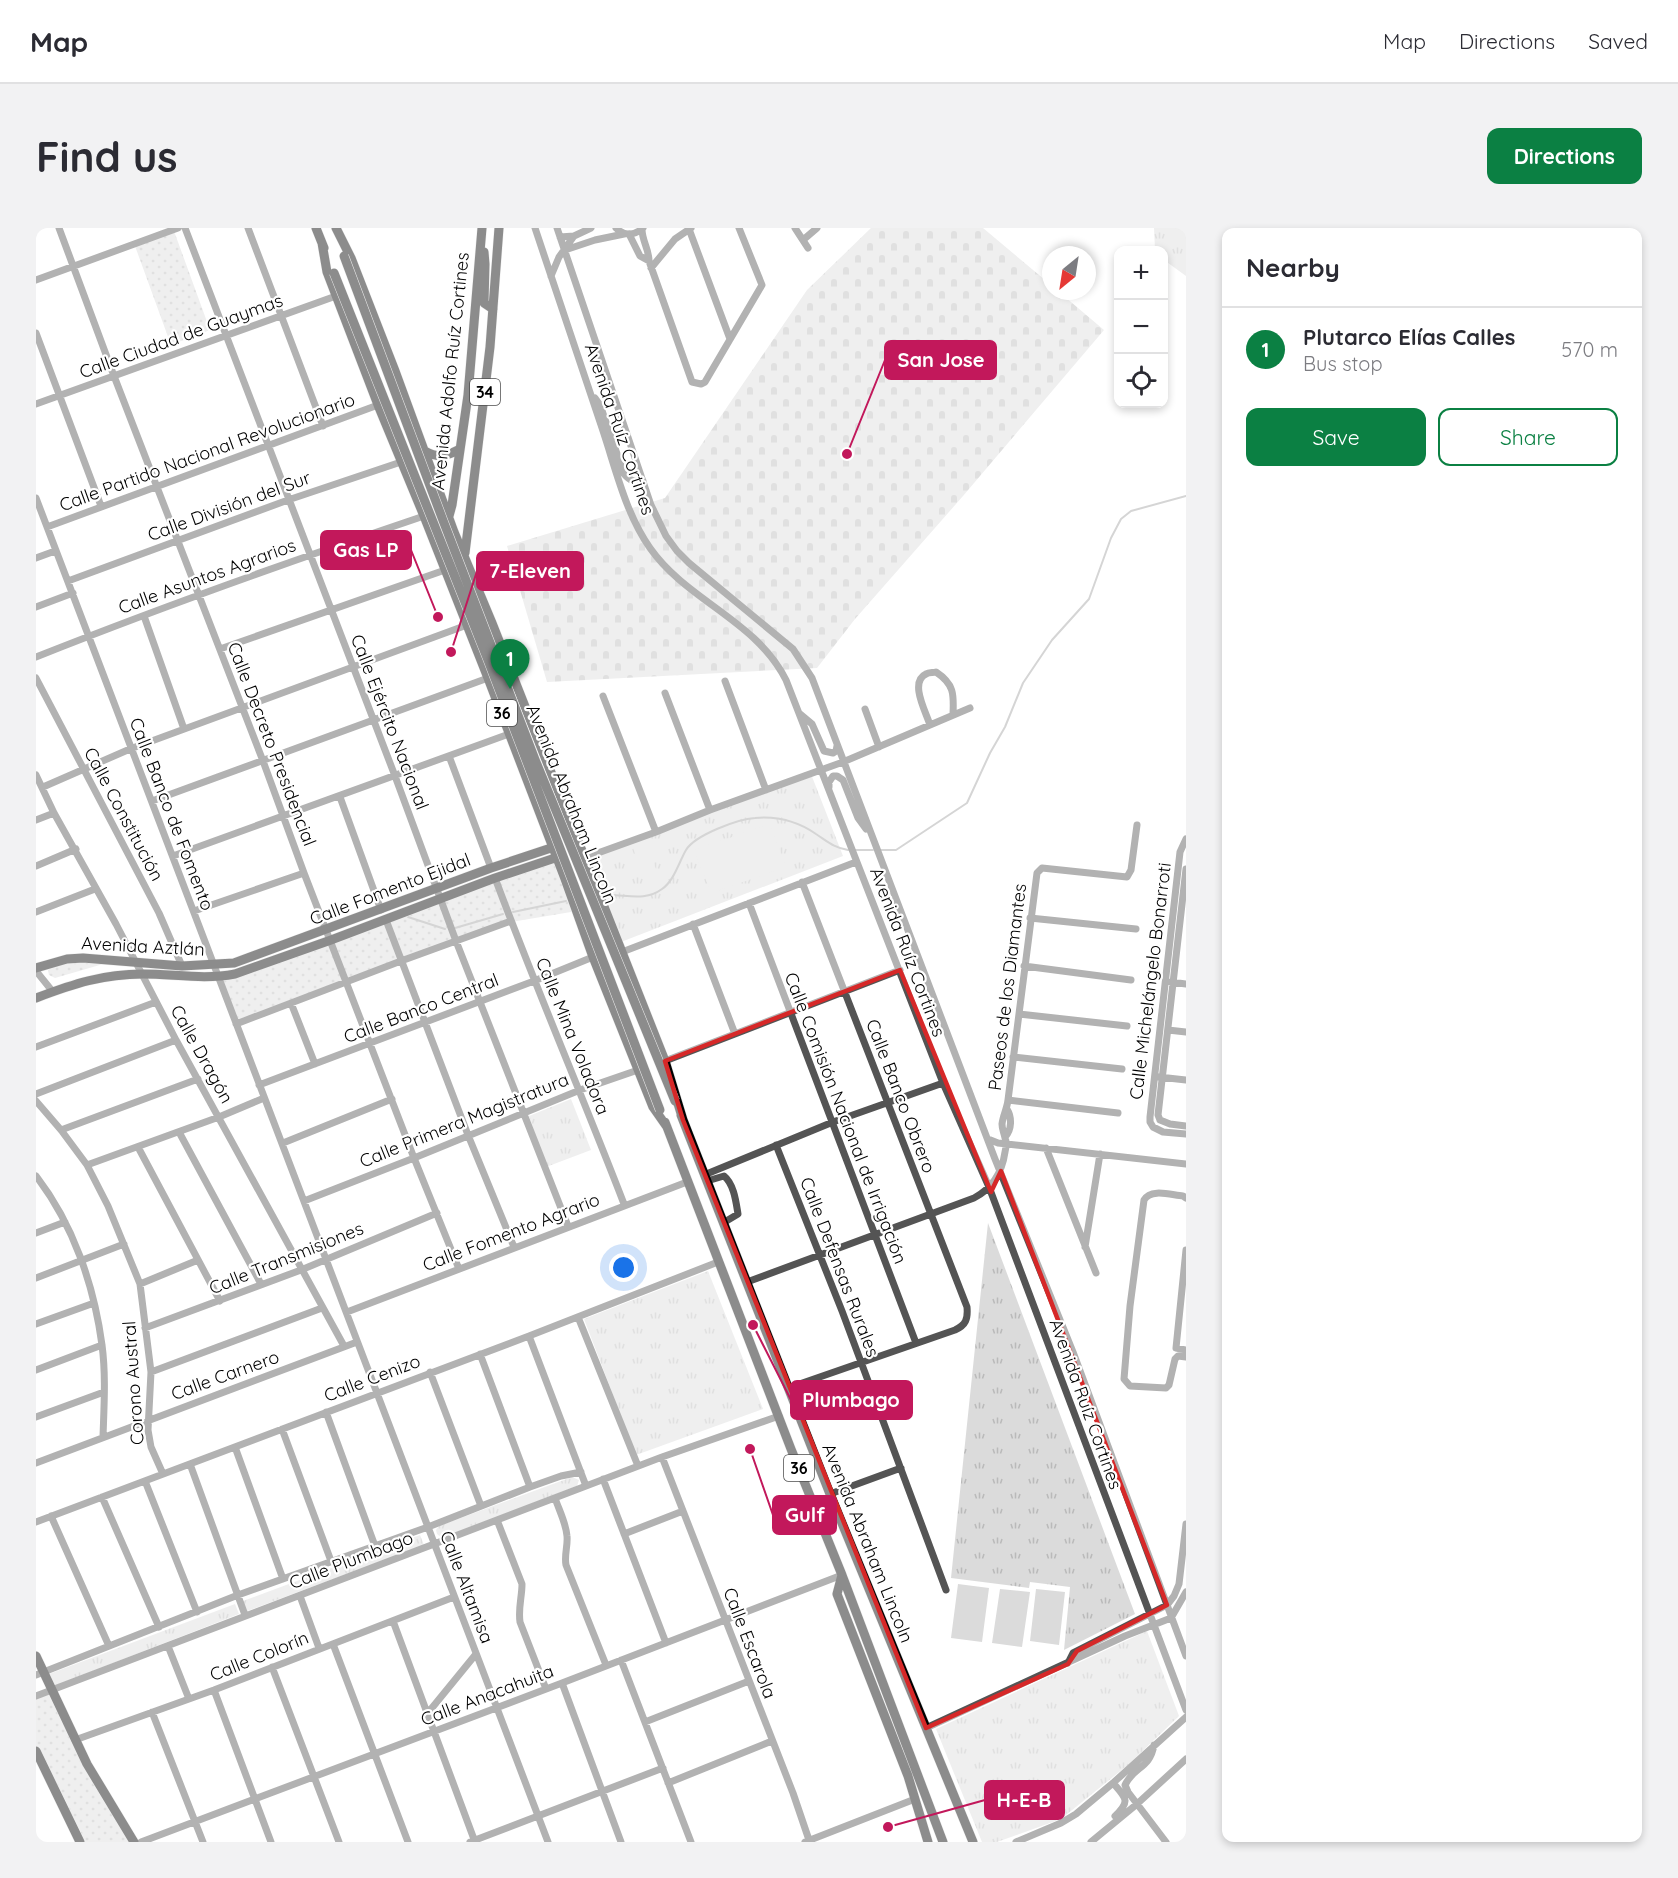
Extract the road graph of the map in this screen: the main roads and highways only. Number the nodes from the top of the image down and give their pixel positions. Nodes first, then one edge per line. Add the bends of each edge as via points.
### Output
1 (316, 228) edge
2 (335, 228) edge
3 (499, 228) edge
4 (481, 233) edge
5 (322, 243) junction
6 (493, 309) junction
7 (460, 449) junction
8 (425, 452) junction
9 (430, 469) junction
10 (409, 478) junction
11 (456, 479) junction
12 (472, 494) junction
13 (442, 500) junction
14 (424, 516) junction
15 (449, 518) junction
16 (454, 532) junction
17 (437, 544) junction
18 (465, 555) junction
19 (577, 838) junction
20 (552, 848) junction
21 (582, 853) junction
22 (557, 858) junction
23 (590, 871) junction
24 (565, 879) junction
25 (440, 894) junction
26 (213, 965) joint
27 (36, 969) edge
28 (218, 978) joint
29 (36, 998) edge
30 (683, 1120) junction
31 (667, 1127) junction
32 (842, 1575) junction
33 (36, 1656) edge
34 (876, 1663) junction
35 (40, 1673) edge
36 (874, 1685) junction
37 (36, 1752) edge
38 (910, 1754) junction
39 (908, 1776) junction
40 (80, 1842) edge
41 (134, 1842) edge
42 (928, 1842) edge
43 (943, 1842) edge
44 (973, 1842) edge

1 - 5 main road, 36
2 - 8 main road, Avenida Abraham Lincoln / 36 via 351,258
2 - 30 main road, Avenida Abraham Lincoln / 36, bridge via 536,762
3 - 6 main road, Avenida Adolfo Ruíz Cortines / 34
4 - 6 main road via 484,303
4 - 7 main road, Avenida Adolfo Ruíz Cortines / 34
5 - 10 main road, Avenida Abraham Lincoln / 36 via 327,272
5 - 31 main road, 36, bridge via 493,671
6 - 12 main road, Avenida Adolfo Ruíz Cortines / 34
7 - 8 main road via 442,457
7 - 11 main road, Avenida Adolfo Ruíz Cortines / 34
8 - 9 main road, Avenida Abraham Lincoln / 36
9 - 10 main road via 421,482
9 - 13 main road, Avenida Abraham Lincoln / 36
10 - 14 main road, Avenida Abraham Lincoln / 36
11 - 13 main road
11 - 15 main road, Avenida Adolfo Ruíz Cortines / 34
12 - 16 main road
12 - 18 main road, Avenida Adolfo Ruíz Cortines / 34
13 - 14 main road
13 - 15 main road, Avenida Abraham Lincoln / 36
14 - 17 main road, Avenida Abraham Lincoln / 36
15 - 16 main road, Avenida Abraham Lincoln / 36
15 - 17 main road, 34
16 - 17 main road
16 - 18 main road, Avenida Abraham Lincoln / 36
17 - 20 main road, Avenida Abraham Lincoln / 36
18 - 19 main road, Avenida Abraham Lincoln / 36
19 - 20 main road, Calle Fomento Ejidal
19 - 21 main road, Avenida Abraham Lincoln / 36
20 - 22 main road, Avenida Abraham Lincoln / 36
20 - 25 main road, Calle Fomento Ejidal via 491,868
21 - 22 main road, Calle Fomento Ejidal
21 - 23 main road, Avenida Abraham Lincoln / 36
22 - 24 main road, Avenida Abraham Lincoln / 36
22 - 25 main road, Calle Fomento Ejidal
23 - 24 main road via 573,868
23 - 30 main road, Avenida Abraham Lincoln / 36 via 665,1061
24 - 31 main road, Avenida Abraham Lincoln / 36 via 653,1107
25 - 26 main road, Calle Fomento Ejidal via 381,910 234,963
25 - 28 main road, Calle Fomento Ejidal via 386,920
26 - 27 main road, Avenida Aztlán via 83,958
28 - 29 main road, Avenida Aztlán via 142,974 97,978
30 - 44 main road, Avenida Abraham Lincoln / 36
31 - 32 main road, 36
32 - 34 main road, 36
32 - 36 main road via 837,1594
33 - 35 main road
34 - 36 main road
34 - 38 main road, 36
35 - 41 main road via 87,1764
36 - 39 main road
37 - 40 main road
38 - 39 main road
38 - 43 main road, 36
39 - 42 main road

